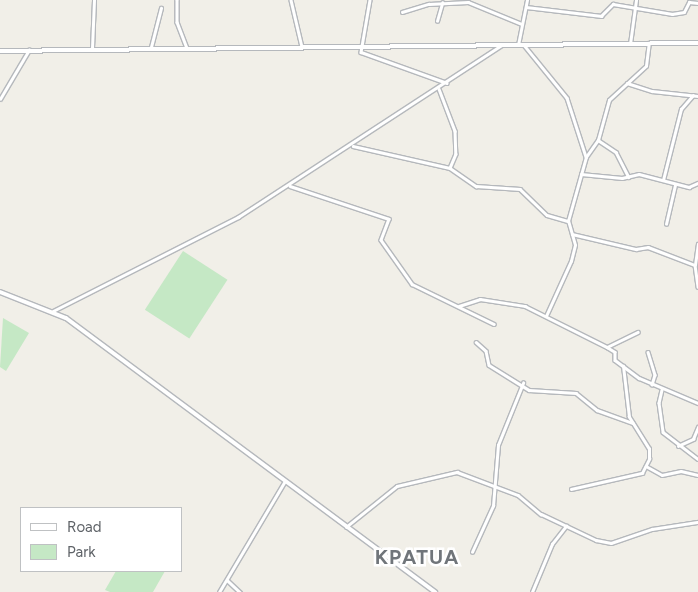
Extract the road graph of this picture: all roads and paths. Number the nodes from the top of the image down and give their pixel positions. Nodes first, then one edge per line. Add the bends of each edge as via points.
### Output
1 (94, 0) edge
2 (176, 0) edge
3 (291, 0) edge
4 (370, 0) edge
5 (527, 0) edge
6 (636, 0) edge
7 (444, 2) edge
8 (698, 3) edge
9 (161, 8) dead end
10 (526, 8) junction
11 (635, 8) junction
12 (402, 12) dead end
13 (437, 21) dead end
14 (522, 24) junction
15 (698, 42) edge
16 (649, 43) junction
17 (503, 44) junction
18 (630, 44) junction
19 (518, 45) junction
20 (524, 45) junction
21 (360, 46) junction
22 (92, 48) junction
23 (150, 48) junction
24 (187, 48) junction
25 (302, 48) junction
26 (29, 50) junction
27 (0, 51) edge
28 (447, 83) junction
29 (628, 83) junction
30 (439, 88) junction
31 (692, 95) junction
32 (698, 96) edge
33 (0, 99) edge
34 (598, 140) junction
35 (353, 146) junction
36 (586, 158) junction
37 (450, 168) junction
38 (581, 174) junction
39 (629, 177) junction
40 (662, 180) junction
41 (698, 183) edge
42 (290, 186) junction
43 (675, 186) junction
44 (568, 221) junction
45 (666, 224) dead end
46 (572, 234) junction
47 (698, 244) edge
48 (695, 265) junction
49 (698, 288) edge
50 (0, 292) edge
51 (459, 306) junction
52 (53, 311) junction
53 (546, 316) junction
54 (494, 324) dead end
55 (638, 332) dead end
56 (476, 342) dead end
57 (608, 347) junction
58 (648, 352) dead end
59 (623, 366) junction
60 (523, 384) junction
61 (652, 385) junction
62 (662, 390) junction
63 (698, 403) edge
64 (633, 423) junction
65 (698, 427) edge
66 (677, 446) junction
67 (698, 459) edge
68 (646, 466) junction
69 (698, 475) edge
70 (286, 481) junction
71 (494, 488) junction
72 (571, 489) dead end
73 (698, 522) edge
74 (346, 526) junction
75 (566, 526) junction
76 (472, 552) dead end
77 (227, 580) junction
78 (219, 592) edge
79 (240, 592) edge
80 (435, 592) edge
81 (532, 592) edge

1 - 22 street
2 - 24 street via 177,22
3 - 25 street
4 - 21 street
5 - 10 street
6 - 11 street
7 - 12 street
7 - 13 street
7 - 14 street via 483,6
8 - 11 street via 687,3 680,13
9 - 23 street
10 - 11 street via 601,16 613,4
10 - 14 street
11 - 18 street
14 - 19 street
15 - 16 main road
16 - 18 main road
16 - 29 street via 646,66
17 - 19 main road
17 - 21 main road
17 - 28 street
18 - 20 main road
19 - 20 main road
20 - 36 street via 567,98
21 - 25 main road
21 - 28 street via 364,55
22 - 23 main road
22 - 26 main road
23 - 24 main road
24 - 25 main road
26 - 27 main road
26 - 33 street
28 - 30 street
29 - 31 street via 652,91
29 - 34 street via 609,100
30 - 35 street
30 - 37 street via 455,131 456,154
31 - 32 street
31 - 40 street via 681,109
34 - 36 street
34 - 39 street via 616,152
35 - 37 street
35 - 42 street
36 - 38 street
37 - 44 street via 476,186 520,189 538,201 547,214
38 - 39 street
38 - 44 street
39 - 40 street via 638,174
40 - 43 street
41 - 43 street
42 - 51 street via 389,219 381,240 412,284
42 - 52 street
43 - 45 street
44 - 46 street
46 - 48 street via 636,249 648,247
46 - 53 street via 575,245 568,273
47 - 48 street
48 - 49 street
50 - 52 main road
51 - 53 street via 480,299 525,306
51 - 54 street
52 - 70 main road
53 - 57 street
55 - 57 street
56 - 60 street via 486,351 489,365
57 - 59 street
58 - 61 street via 655,375
59 - 61 street
59 - 64 street
60 - 64 street via 543,393 576,393 597,410
60 - 71 street via 498,445
61 - 62 street
62 - 63 street
62 - 66 street via 658,403 663,432
64 - 68 street via 650,449
65 - 66 street via 694,439
66 - 67 street
68 - 69 street via 662,475 681,471
68 - 72 street via 642,472 610,482
70 - 74 main road
70 - 77 street
71 - 74 street via 457,472 437,473 397,486
71 - 75 street via 518,494 541,514
71 - 76 street via 493,506
73 - 75 street via 652,529 611,543
74 - 80 main road
75 - 81 street via 552,544
77 - 78 street
77 - 79 street

